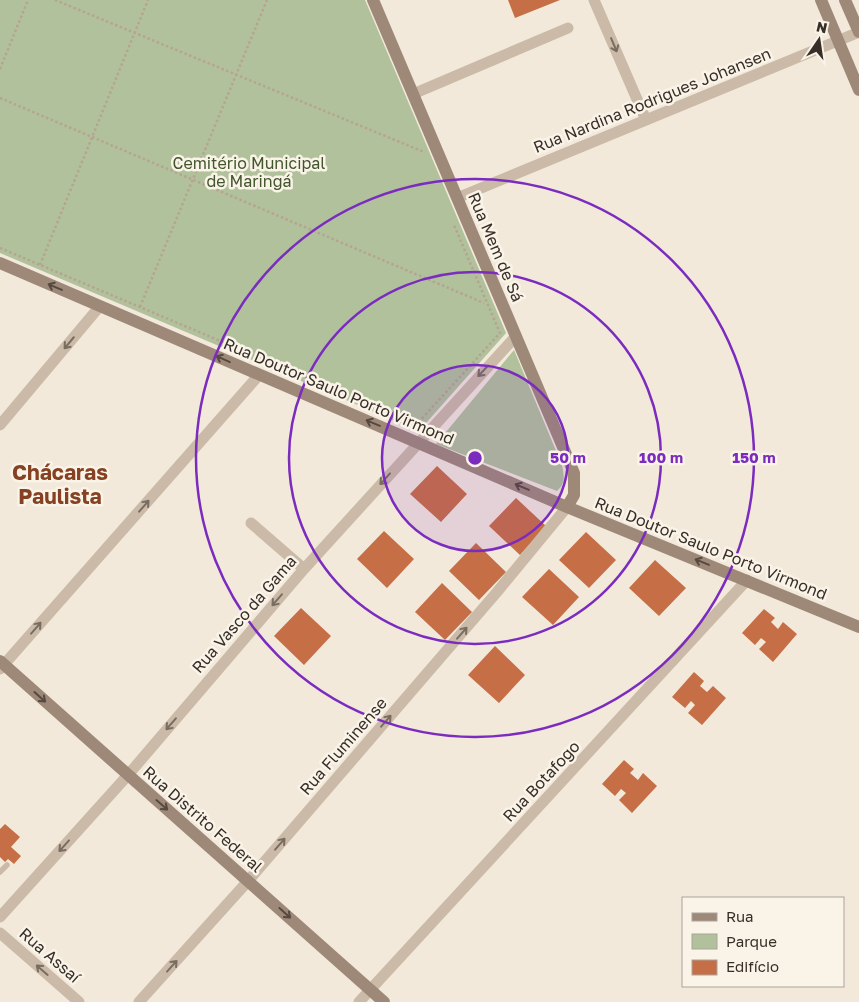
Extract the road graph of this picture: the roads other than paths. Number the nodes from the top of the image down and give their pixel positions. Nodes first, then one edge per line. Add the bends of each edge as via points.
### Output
1 (374, 0) edge
2 (594, 0) edge
3 (821, 0) edge
4 (846, 0) edge
5 (568, 28) dead end
6 (859, 32) edge
7 (838, 41) junction
8 (859, 90) edge
9 (413, 94) junction
10 (646, 120) junction
11 (458, 198) junction
12 (0, 263) edge
13 (100, 306) junction
14 (516, 336) junction
15 (260, 375) junction
16 (0, 426) edge
17 (418, 443) junction
18 (567, 507) junction
19 (252, 522) dead end
20 (304, 569) junction
21 (747, 580) junction
22 (859, 627) edge
23 (1, 665) edge
24 (128, 775) junction
25 (7, 865) dead end
26 (0, 872) edge
27 (248, 881) junction
28 (0, 917) edge
29 (0, 933) edge
30 (370, 990) junction
31 (79, 1002) edge
32 (139, 1002) edge
33 (359, 1002) edge
34 (384, 1002) edge

1 - 9 street, Rua Mem de Sá
2 -> 10 street
3 - 7 street
4 - 6 street
5 - 9 street
6 - 7 street, Rua Nardina Rodrigues Johansen
7 - 8 street
7 - 10 street, Rua Nardina Rodrigues Johansen
9 - 11 street, Rua Mem de Sá
10 - 11 street, Rua Nardina Rodrigues Johansen
11 - 14 street, Rua Mem de Sá
13 -> 12 street, Rua Doutor Saulo Porto Virmond
15 -> 13 street, Rua Doutor Saulo Porto Virmond
13 -> 16 street
14 -> 17 street, Rua Vasco da Gama
14 - 18 street, Rua Mem de Sá via 574,472 574,496
17 -> 15 street, Rua Doutor Saulo Porto Virmond
23 -> 15 street
18 -> 17 street, Rua Doutor Saulo Porto Virmond
17 -> 20 street, Rua Vasco da Gama
21 -> 18 street, Rua Doutor Saulo Porto Virmond
27 -> 18 street, Rua Fluminense
19 - 20 street
20 -> 24 street, Rua Vasco da Gama
21 - 22 street, Rua Doutor Saulo Porto Virmond
21 - 30 street, Rua Botafogo
23 -> 24 street, Rua Distrito Federal
24 -> 27 street, Rua Distrito Federal
24 -> 28 street, Rua Vasco da Gama
25 - 26 lane
27 -> 30 street, Rua Distrito Federal
32 -> 27 street, Rua Fluminense
31 -> 29 street, Rua Assaí
30 - 33 street, Rua Botafogo
30 - 34 street, Rua Distrito Federal

